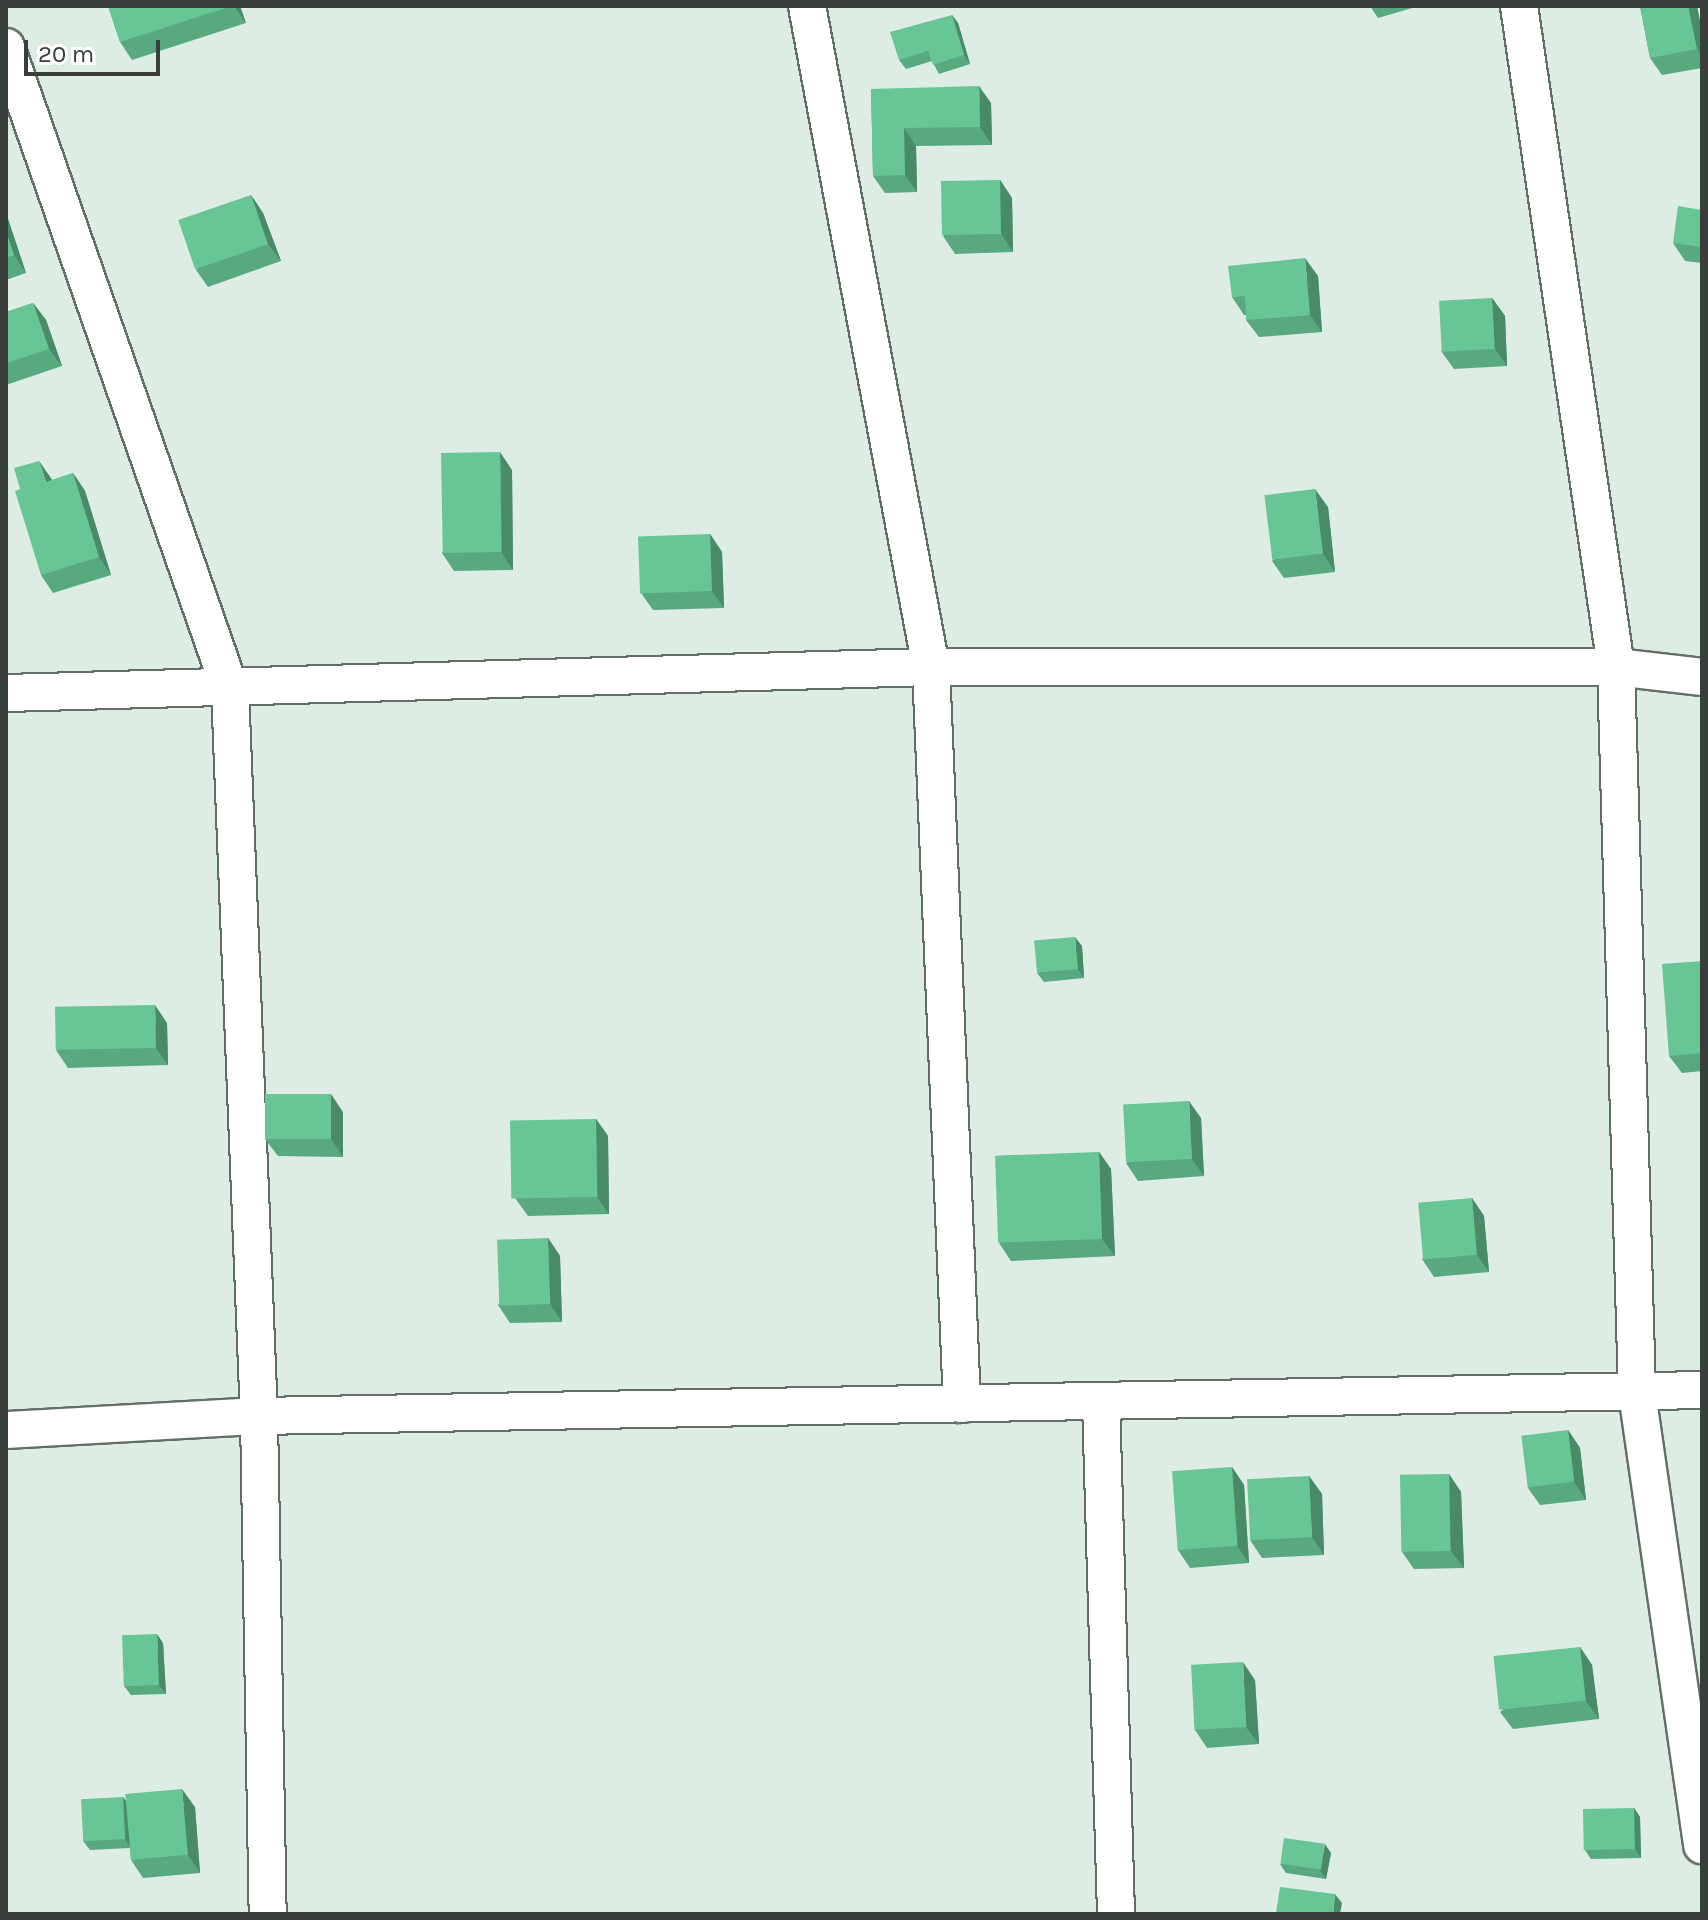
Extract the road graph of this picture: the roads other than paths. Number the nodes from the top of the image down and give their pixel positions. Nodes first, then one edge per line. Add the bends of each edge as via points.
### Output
1 (807, 6) edge
2 (1519, 6) edge
3 (6, 47) edge
4 (931, 667) junction
5 (1616, 667) junction
6 (1702, 677) edge
7 (230, 689) junction
8 (6, 693) edge
9 (1702, 1390) edge
10 (1637, 1393) junction
11 (1101, 1402) junction
12 (962, 1404) junction
13 (259, 1416) junction
14 (6, 1430) edge
15 (1702, 1845) edge
16 (268, 1914) edge
17 (1116, 1914) edge

1 - 4 street
2 - 5 street
3 - 7 street
4 - 5 street
4 - 7 street
4 - 12 street
5 - 6 street
5 - 10 street
7 - 8 street
7 - 13 street
9 - 10 street
10 - 11 street
10 - 15 street
11 - 12 street
11 - 17 street
12 - 13 street
13 - 14 street
13 - 16 street

